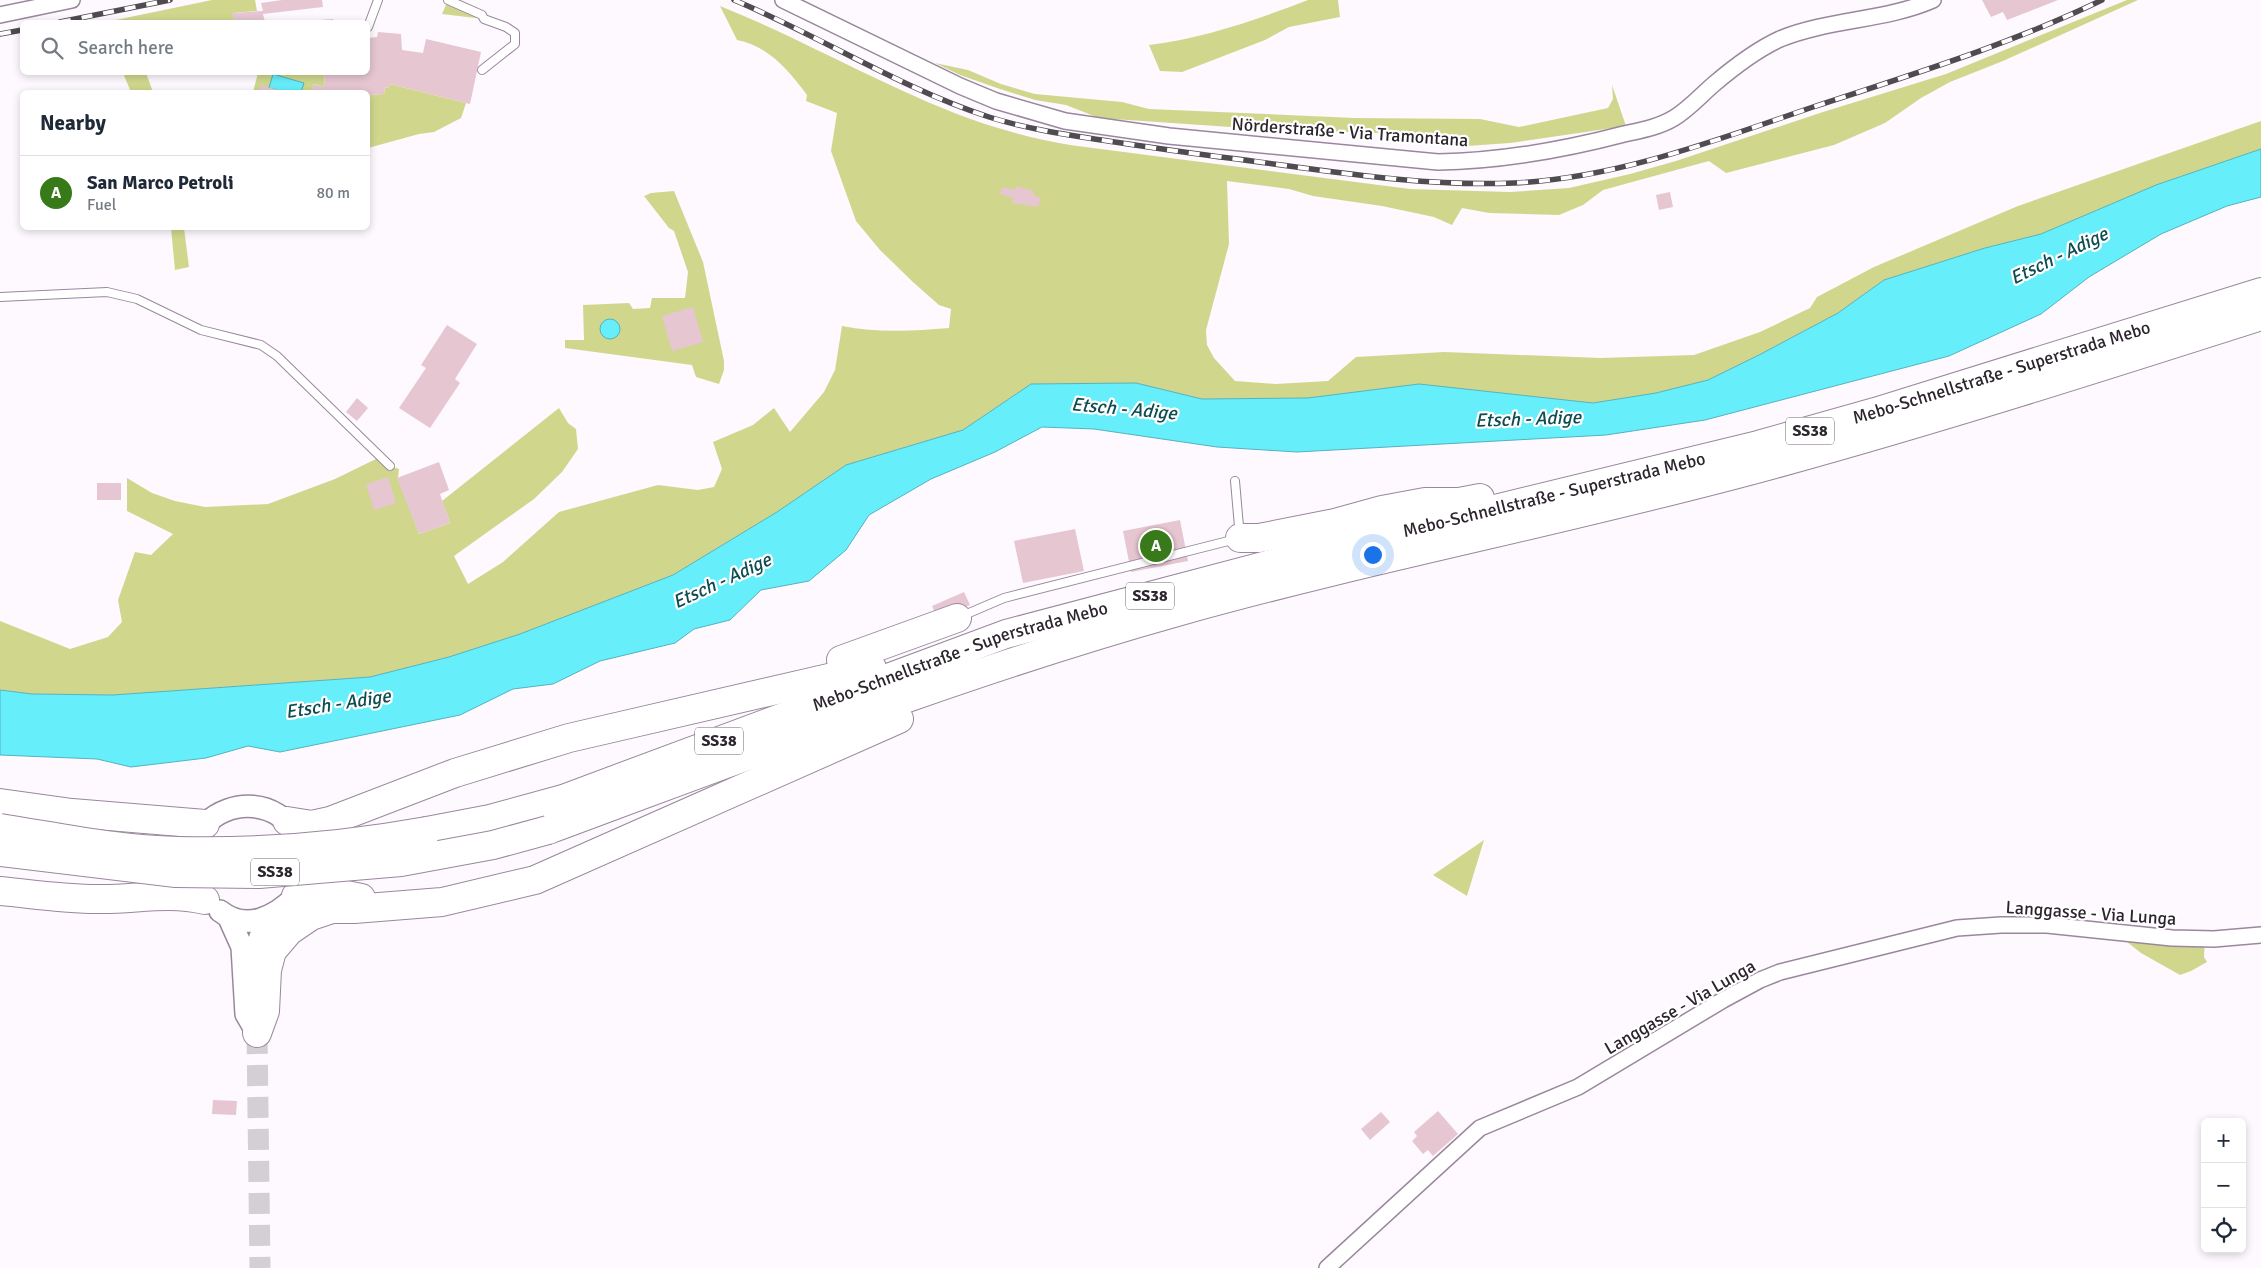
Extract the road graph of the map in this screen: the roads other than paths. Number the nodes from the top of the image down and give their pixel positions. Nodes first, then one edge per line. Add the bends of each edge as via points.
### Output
1 (72, 0) edge
2 (378, 0) edge
3 (448, 0) edge
4 (783, 0) edge
5 (1934, 0) edge
6 (47, 3) edge
7 (0, 15) edge
8 (370, 22) edge
9 (482, 70) dead end
10 (2261, 292) edge
11 (0, 297) edge
12 (2261, 316) edge
13 (390, 466) dead end
14 (1235, 481) dead end
15 (1589, 486) junction
16 (1240, 538) junction
17 (957, 618) joint
18 (1006, 634) junction
19 (1068, 645) junction
20 (594, 732) junction
21 (0, 803) edge
22 (205, 824) joint
23 (0, 828) edge
24 (293, 830) joint
25 (0, 852) edge
26 (0, 891) edge
27 (296, 896) joint
28 (205, 900) joint
29 (404, 905) junction
30 (272, 916) junction
31 (229, 918) junction
32 (2261, 935) edge
33 (257, 1033) junction
34 (1327, 1268) edge

1 - 6 street
2 - 8 lane
3 - 9 lane via 514,33 515,44
4 - 5 street, Nörderstraße - Via Tramontana via 960,86 996,101 1065,121 1169,136 1438,162 1509,157 1588,144 1658,126 1685,110 1746,59 1777,41 1804,30 1876,16
6 - 7 street
10 - 15 highway, Mebo-Schnellstraße - Superstrada Mebo / SS38 via 1866,415
11 - 13 lane via 107,292 137,299 201,330 261,345 277,356
12 - 19 highway, Mebo-Schnellstraße - Superstrada Mebo / SS38 via 1768,466 1197,607
14 - 16 lane
15 - 16 highway via 1564,481 1459,502 1425,502 1259,538
15 - 18 highway, Mebo-Schnellstraße - Superstrada Mebo / SS38 via 1294,558
16 - 17 lane via 1004,598
17 - 20 highway via 807,672 612,718
18 - 20 highway via 975,635 860,672
18 - 23 highway, Mebo-Schnellstraße - Superstrada Mebo / SS38, bridge via 563,799 490,819 326,847 176,851
19 - 25 highway, Mebo-Schnellstraße - Superstrada Mebo / SS38, bridge via 908,698 548,830 493,845 400,862 259,874 176,873
19 - 29 highway via 1038,669 916,711 545,876 442,902
20 - 24 highway via 455,773 330,821
21 - 22 highway via 72,813
22 - 24 main road via 225,810 245,806 270,810
26 - 28 highway via 97,900 165,895
27 - 29 highway via 327,891
27 - 30 main road
28 - 31 main road
29 - 33 highway via 332,909 311,916 289,930 272,951 267,970 265,1011
30 - 31 main road via 254,921
30 - 33 main road via 260,934 255,951
31 - 33 main road via 242,947 246,1014
32 - 34 street, Langgasse - Via Lunga via 2206,939 2047,925 1957,928 1780,972 1723,1000 1578,1087 1480,1128

